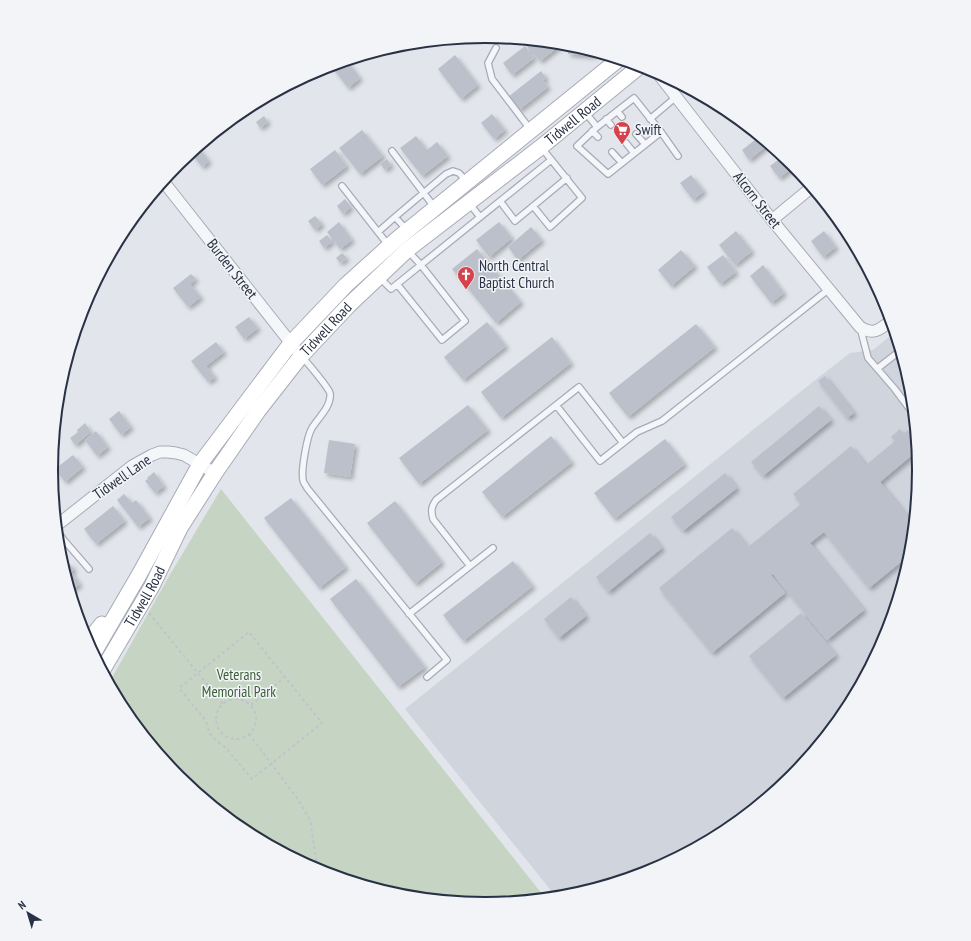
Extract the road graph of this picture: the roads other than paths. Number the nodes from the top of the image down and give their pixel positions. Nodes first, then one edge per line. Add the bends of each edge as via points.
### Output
1 (496, 48) dead end
2 (614, 63) edge
3 (635, 70) edge
4 (668, 84) edge
5 (676, 98) junction
6 (617, 111) junction
7 (585, 112) junction
8 (622, 117) dead end
9 (606, 119) junction
10 (650, 119) junction
11 (611, 125) dead end
12 (595, 129) junction
13 (531, 131) junction
14 (661, 132) junction
15 (636, 134) dead end
16 (598, 137) dead end
17 (626, 143) dead end
18 (645, 144) junction
19 (541, 147) junction
20 (392, 151) dead end
21 (612, 152) dead end
22 (634, 153) junction
23 (678, 156) dead end
24 (552, 160) junction
25 (622, 163) junction
26 (567, 178) junction
27 (467, 183) junction
28 (167, 185) edge
29 (342, 186) dead end
30 (808, 190) edge
31 (422, 194) junction
32 (500, 201) junction
33 (469, 203) junction
34 (533, 206) junction
35 (435, 209) junction
36 (396, 217) junction
37 (480, 217) junction
38 (772, 220) junction
39 (378, 232) junction
40 (400, 242) junction
41 (421, 265) junction
42 (378, 277) junction
43 (397, 284) junction
44 (829, 289) junction
45 (887, 324) edge
46 (860, 327) junction
47 (290, 343) junction
48 (896, 354) edge
49 (301, 356) junction
50 (878, 368) junction
51 (556, 405) junction
52 (908, 406) edge
53 (623, 443) junction
54 (200, 464) junction
55 (215, 473) junction
56 (62, 522) edge
57 (64, 540) edge
58 (494, 548) dead end
59 (470, 566) junction
60 (89, 568) dead end
61 (139, 575) junction
62 (409, 614) junction
63 (92, 636) edge
64 (97, 648) edge
65 (105, 666) edge
66 (427, 677) dead end

1 - 13 lane via 488,63 492,79
2 - 13 main road, Tidwell Road
3 - 7 main road, Tidwell Road
4 - 5 street, Alcorn Street
5 - 10 lane
5 - 38 street, Alcorn Street
6 - 8 lane
6 - 9 lane
6 - 10 lane via 634,98
7 - 12 lane
7 - 19 main road, Tidwell Road
9 - 11 lane
9 - 12 lane
10 - 14 lane
12 - 16 lane
12 - 25 lane via 577,146 608,174
13 - 19 main road
13 - 27 main road, Tidwell Road
14 - 18 lane
14 - 23 lane
15 - 18 lane
17 - 22 lane
18 - 22 lane
19 - 24 lane
19 - 33 main road, Tidwell Road
20 - 31 lane
21 - 25 lane
22 - 25 lane
24 - 26 lane
24 - 32 lane
26 - 34 lane
26 - 34 lane via 582,198 550,227
27 - 31 lane via 459,173 453,171
27 - 35 main road, Tidwell Road
28 - 47 street, Burden Street
29 - 39 lane
30 - 38 street
31 - 35 lane
31 - 36 lane
32 - 34 lane via 515,220
32 - 37 lane
33 - 37 lane
33 - 40 main road, Tidwell Road
35 - 40 main road, Tidwell Road
36 - 39 lane
36 - 40 lane
37 - 41 lane
38 - 44 street, Alcorn Street
39 - 40 lane
40 - 41 lane
40 - 42 main road, Tidwell Road
40 - 47 main road, Tidwell Road via 346,285
41 - 43 lane
41 - 43 lane via 465,321 442,340
42 - 43 lane via 391,289
42 - 49 main road, Tidwell Road
44 - 46 street, Alcorn Street
44 - 53 lane via 662,421 637,432
45 - 46 street via 867,332
46 - 50 lane via 868,358
47 - 49 street, Burden Street
47 - 54 main road, Tidwell Road
48 - 50 lane
49 - 55 main road, Tidwell Road via 258,411
49 - 62 lane via 330,391 328,406 309,435 302,470 303,481
50 - 52 lane
51 - 53 lane via 579,387
51 - 53 lane via 600,461
51 - 59 lane via 432,505 433,519
54 - 55 street, Tidwell Lane
54 - 56 street, Tidwell Lane via 176,453 152,454 132,466
54 - 61 main road, Tidwell Road
55 - 65 main road, Tidwell Road via 180,528 152,586
57 - 60 lane
58 - 59 lane
59 - 62 lane
61 - 63 main road
61 - 64 main road, Tidwell Road
62 - 66 lane via 447,660

